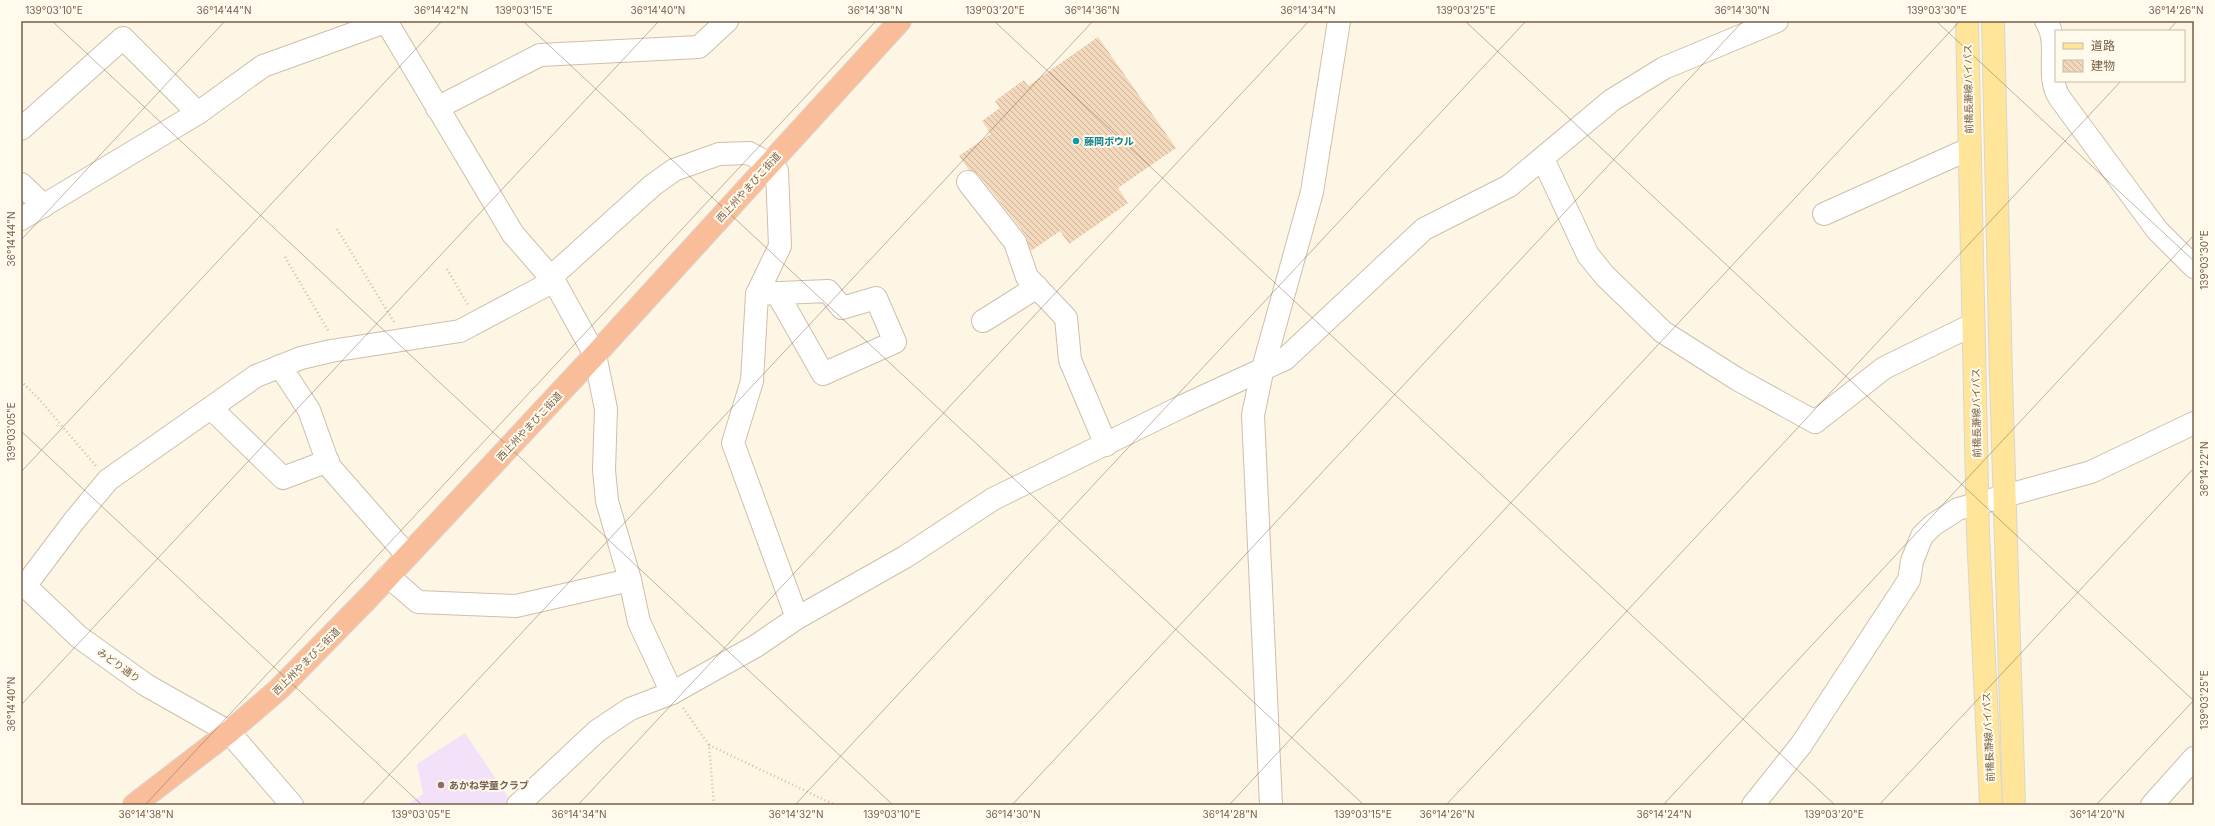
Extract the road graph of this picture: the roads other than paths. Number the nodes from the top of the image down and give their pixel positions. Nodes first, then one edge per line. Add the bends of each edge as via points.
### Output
1 (727, 21) edge
2 (900, 21) edge
3 (1340, 21) edge
4 (1778, 21) edge
5 (1968, 21) edge
6 (1993, 21) edge
7 (2046, 21) edge
8 (386, 22) edge
9 (437, 108) junction
10 (198, 113) junction
11 (25, 118) edge
12 (1969, 149) junction
13 (1543, 159) junction
14 (769, 164) junction
15 (968, 182) dead end
16 (21, 184) edge
17 (44, 206) junction
18 (1824, 214) dead end
19 (21, 219) edge
20 (2194, 267) edge
21 (553, 279) junction
22 (1037, 287) junction
23 (766, 293) junction
24 (983, 322) dead end
25 (1972, 325) junction
26 (596, 355) junction
27 (280, 366) junction
28 (1262, 372) junction
29 (211, 408) junction
30 (2194, 423) edge
31 (1106, 445) junction
32 (328, 461) junction
33 (2005, 497) junction
34 (1977, 504) junction
35 (407, 556) junction
36 (388, 576) junction
37 (630, 580) junction
38 (23, 584) edge
39 (797, 618) junction
40 (672, 693) junction
41 (229, 732) junction
42 (2194, 758) edge
43 (134, 805) edge
44 (292, 805) edge
45 (518, 805) edge
46 (1271, 805) edge
47 (1753, 805) edge
48 (1991, 805) edge
49 (2014, 805) edge
50 (2152, 805) edge

1 - 9 street via 699,47 540,55
2 - 14 highway, 西上州やまびこ街道
3 - 28 street via 1312,192
4 - 13 street via 1664,68 1612,100
5 - 12 main road, 前橋長瀞線バイパス
6 - 33 main road
7 - 20 street via 2052,36 2052,79 2056,93 2157,230
8 - 9 street
8 - 10 street via 263,66
9 - 21 street via 513,234
10 - 11 street via 123,38
10 - 17 street
12 - 18 street
12 - 25 main road, 前橋長瀞線バイパス
13 - 25 street via 1588,255 1605,276 1647,317 1663,332 1737,380 1816,422 1884,368
13 - 28 street via 1509,186 1424,229 1285,360
14 - 21 street via 749,153 719,154 674,170 653,185
14 - 23 street via 777,171 780,246
14 - 26 highway, 西上州やまびこ街道
15 - 22 street via 1015,242 1026,277
16 - 17 street
17 - 19 street
21 - 26 street
21 - 27 street via 460,331 340,350 301,358
22 - 24 street
22 - 31 street via 1066,318 1070,360
23 - 23 street via 828,290 842,308 876,298 895,342 823,374
23 - 39 street via 752,381 733,443
25 - 34 main road, 前橋長瀞線バイパス
26 - 35 highway, 西上州やまびこ街道
26 - 37 street via 606,409 606,501
27 - 29 street via 256,376
27 - 32 street via 309,410
28 - 31 street via 1183,406
28 - 46 street via 1253,415
29 - 32 street via 283,478
29 - 38 street via 108,480
30 - 33 street via 2090,472
31 - 39 street via 993,498 905,557
32 - 35 street via 329,466
33 - 34 street
33 - 49 main road
34 - 47 street via 1958,509 1933,525 1922,536 1912,561 1909,580 1801,745
34 - 48 main road, 前橋長瀞線バイパス
35 - 36 highway, 西上州やまびこ街道
36 - 37 street via 418,602 516,606
36 - 41 highway, 西上州やまびこ街道 via 279,689
37 - 40 street via 639,622
38 - 41 street, みどり通り via 79,637 146,685
39 - 40 street via 756,646
40 - 45 street via 630,709 597,731
41 - 43 highway, 西上州やまびこ街道
41 - 44 street, みどり通り
42 - 50 street

